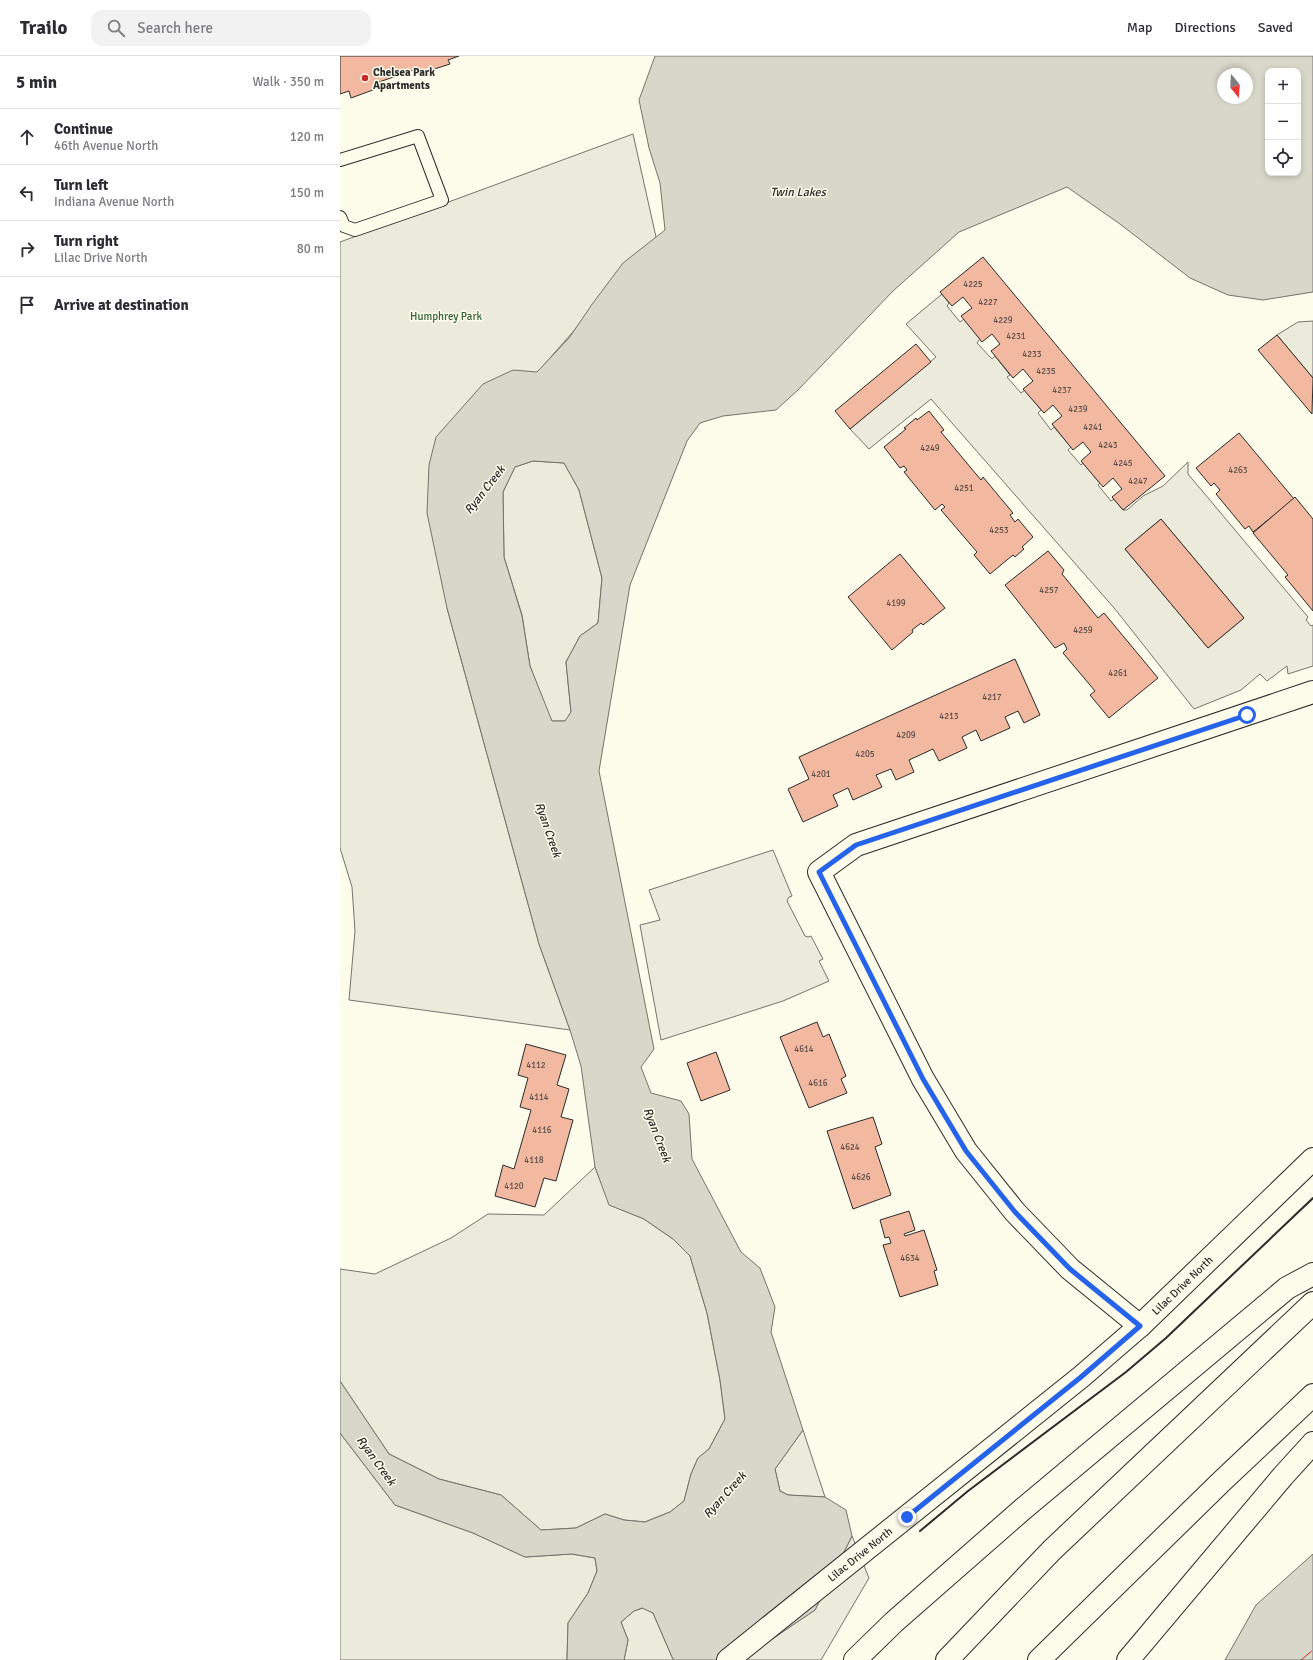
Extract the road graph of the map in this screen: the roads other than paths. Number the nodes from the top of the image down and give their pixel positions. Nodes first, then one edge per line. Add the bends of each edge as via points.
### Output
1 (340, 160) edge
2 (340, 217) edge
3 (1313, 692) edge
4 (1313, 1159) edge
5 (1313, 1274) edge
6 (1313, 1303) edge
7 (1140, 1326) junction
8 (1313, 1395) edge
9 (1313, 1443) edge
10 (728, 1660) edge
11 (855, 1660) edge
12 (947, 1660) edge
13 (1039, 1660) edge
14 (1128, 1660) edge

1 - 2 lane via 418,136 442,200 355,230 344,226
3 - 7 main road via 856,845 819,872 923,1079 966,1151 1015,1212 1070,1269
4 - 7 main road, Lilac Drive North
5 - 11 main road via 1288,1288 1269,1303 1029,1504 894,1622
6 - 12 main road via 1052,1550
7 - 10 main road, Lilac Drive North via 1081,1377
8 - 13 main road
9 - 14 main road

